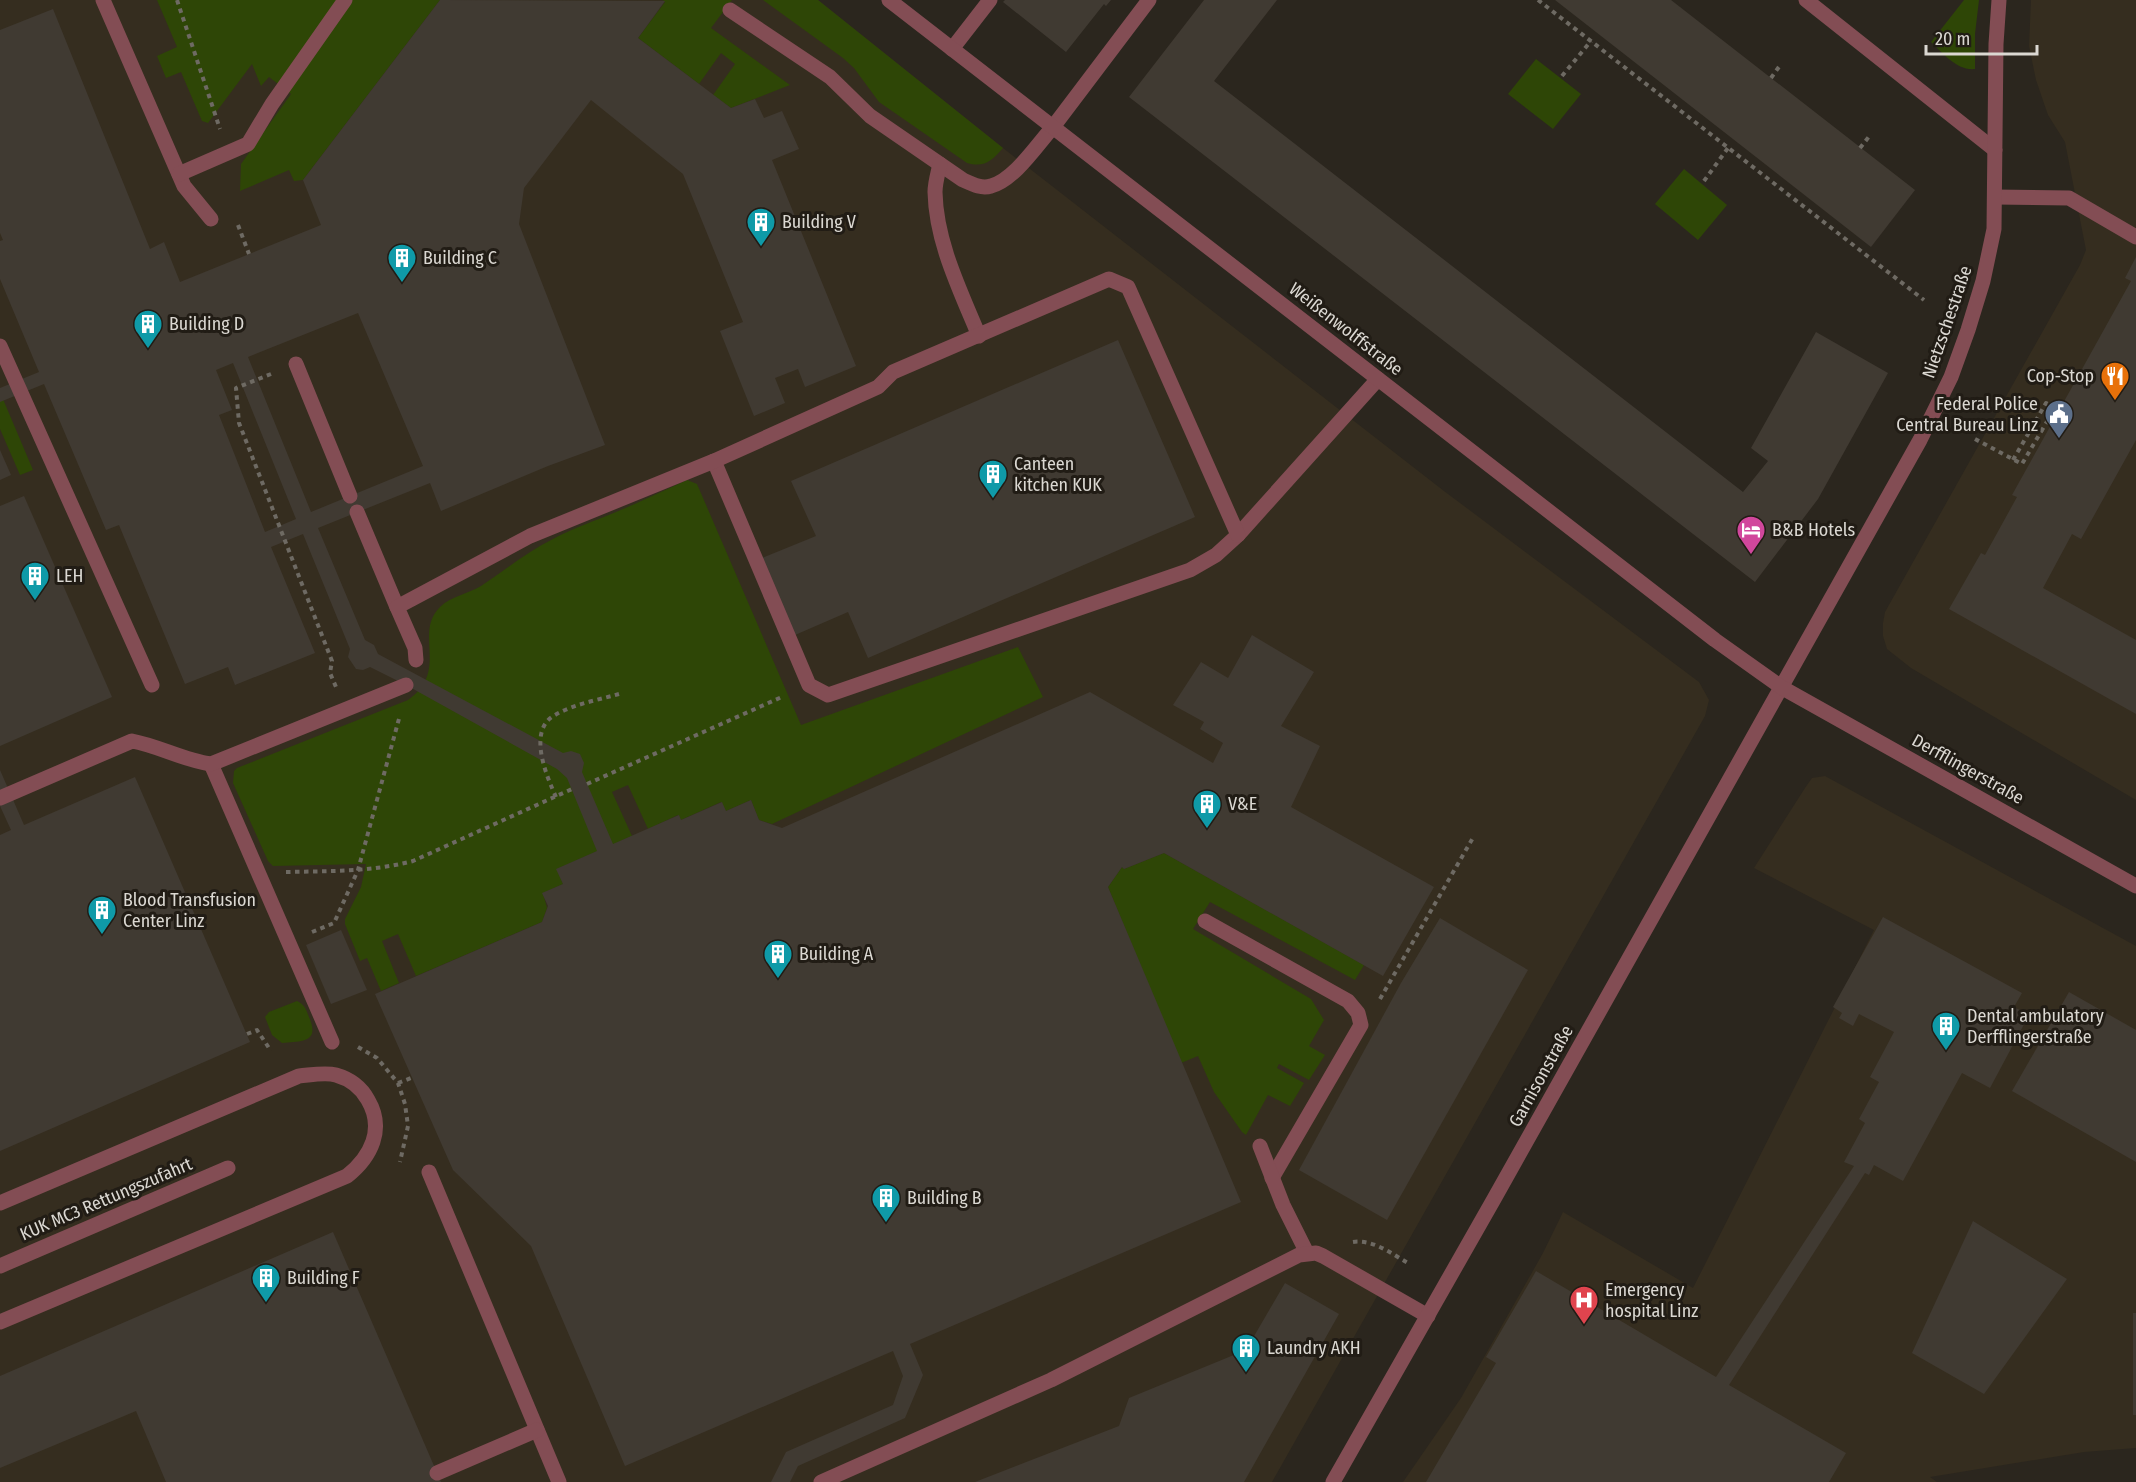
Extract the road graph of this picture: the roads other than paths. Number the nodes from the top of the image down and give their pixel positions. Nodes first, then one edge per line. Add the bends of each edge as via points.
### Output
1 (103, 0) edge
2 (345, 0) edge
3 (890, 0) edge
4 (990, 0) edge
5 (1149, 0) edge
6 (1806, 0) edge
7 (1999, 0) edge
8 (730, 10) dead end
9 (952, 49) junction
10 (1053, 127) junction
11 (1995, 150) junction
12 (940, 164) junction
13 (178, 174) junction
14 (1995, 197) junction
15 (211, 219) dead end
16 (2136, 237) edge
17 (979, 336) junction
18 (0, 346) edge
19 (296, 364) road end
20 (1378, 378) junction
21 (714, 461) junction
22 (350, 496) dead end
23 (357, 512) dead end
24 (1238, 534) junction
25 (398, 607) junction
26 (416, 660) dead end
27 (152, 684) dead end
28 (406, 685) road end
29 (1781, 687) junction
30 (211, 764) junction
31 (0, 798) edge
32 (2136, 886) edge
33 (1205, 921) dead end
34 (332, 1042) dead end
35 (1260, 1146) dead end
36 (228, 1168) dead end
37 (429, 1172) dead end
38 (1272, 1178) junction
39 (0, 1203) edge
40 (1307, 1253) junction
41 (0, 1266) edge
42 (1428, 1316) junction
43 (0, 1322) edge
44 (537, 1430) junction
45 (438, 1473) dead end
46 (559, 1482) edge
47 (821, 1482) edge
48 (1333, 1482) edge

1 - 13 street
2 - 13 street via 248,144
3 - 9 street, Weißenwolffstraße
4 - 9 street
5 - 10 street
6 - 11 street
7 - 11 street, Nietzschestraße
8 - 12 street via 830,78 870,116
9 - 10 street, Weißenwolffstraße
10 - 12 street via 1011,176 990,186 979,187 963,180
10 - 20 street, Weißenwolffstraße
11 - 14 street, Nietzschestraße
12 - 17 street via 935,190 938,223 952,272
13 - 15 street
14 - 16 street via 2069,198
14 - 29 street, Nietzschestraße via 1994,229 1983,281 1951,377 1920,440
17 - 21 street via 893,372 878,387
17 - 24 street via 1109,279 1128,287
18 - 27 street
19 - 22 street
20 - 24 street
20 - 29 street, Weißenwolffstraße
21 - 24 street via 809,685 828,694 1179,574 1216,555
21 - 25 street via 530,536
23 - 25 street
25 - 26 street
28 - 30 street
29 - 32 street, Derfflingerstraße
29 - 42 street, Garnisonstraße
30 - 31 street via 132,741
30 - 34 street
33 - 38 street via 1348,1001 1358,1013 1361,1025
35 - 38 street
36 - 41 street, KUK MC3 Rettungszufahrt
37 - 44 street
38 - 40 street
39 - 43 street via 299,1076 335,1074 354,1082 364,1093 376,1120 370,1150 361,1165 347,1176
40 - 42 street via 1323,1256
40 - 47 street via 1051,1380
42 - 48 street, Garnisonstraße
44 - 45 street
44 - 46 street

